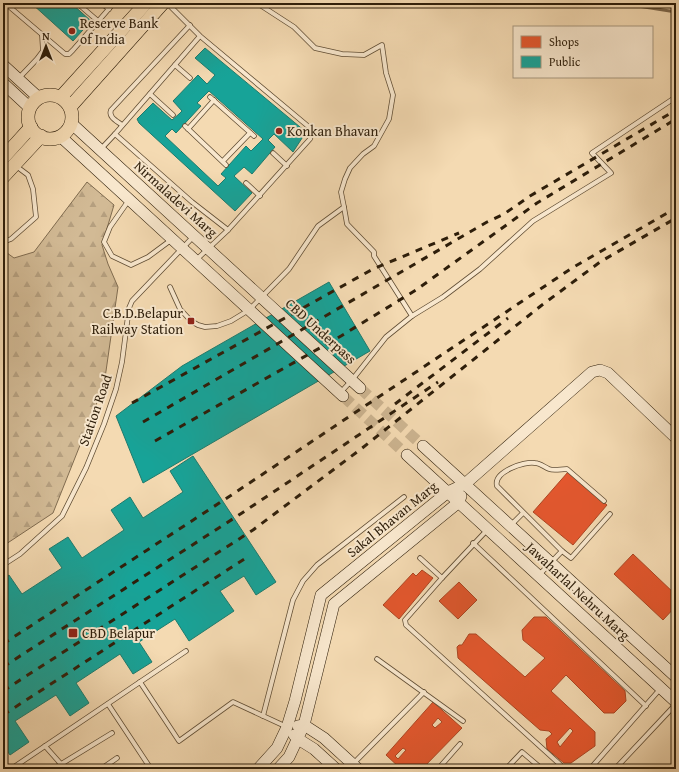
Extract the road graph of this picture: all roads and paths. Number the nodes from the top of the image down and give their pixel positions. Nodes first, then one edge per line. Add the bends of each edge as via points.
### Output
1 (5, 3) edge
2 (78, 3) edge
3 (101, 3) edge
4 (114, 3) edge
5 (146, 3) edge
6 (163, 3) edge
7 (167, 3) edge
8 (257, 3) edge
9 (109, 9) junction
10 (98, 21) junction
11 (190, 25) junction
12 (42, 35) junction
13 (200, 36) junction
14 (3, 65) edge
15 (175, 65) junction
16 (190, 78) dead end
17 (18, 79) junction
18 (3, 83) edge
19 (150, 94) junction
20 (676, 97) edge
21 (65, 102) junction
22 (34, 103) junction
23 (173, 115) dead end
24 (72, 123) junction
25 (122, 125) junction
26 (31, 127) junction
27 (115, 134) junction
28 (41, 136) junction
29 (60, 136) junction
30 (100, 150) junction
31 (272, 153) dead end
32 (3, 158) edge
33 (224, 163) joint
34 (14, 165) junction
35 (286, 166) junction
36 (3, 177) edge
37 (246, 183) dead end
38 (260, 196) junction
39 (129, 200) junction
40 (344, 207) junction
41 (228, 230) junction
42 (194, 236) junction
43 (172, 240) junction
44 (3, 242) edge
45 (182, 249) junction
46 (209, 249) junction
47 (195, 261) junction
48 (170, 287) dead end
49 (261, 297) junction
50 (249, 310) junction
51 (412, 316) junction
52 (356, 384) junction
53 (342, 395) joint
54 (676, 438) edge
55 (424, 446) tunnel mouth
56 (407, 455) tunnel mouth
57 (465, 484) junction
58 (448, 492) junction
59 (404, 497) dead end
60 (604, 501) dead end
61 (459, 502) junction
62 (523, 513) junction
63 (610, 514) dead end
64 (511, 525) junction
65 (488, 529) junction
66 (473, 543) junction
67 (562, 551) junction
68 (420, 558) dead end
69 (551, 562) junction
70 (3, 565) edge
71 (539, 576) junction
72 (442, 578) junction
73 (186, 651) dead end
74 (377, 659) dead end
75 (676, 677) edge
76 (140, 682) junction
77 (661, 688) junction
78 (424, 692) junction
79 (676, 703) edge
80 (108, 704) junction
81 (646, 706) junction
82 (263, 716) junction
83 (463, 721) dead end
84 (304, 725) junction
85 (287, 727) junction
86 (112, 732) dead end
87 (298, 739) junction
88 (460, 744) dead end
89 (45, 746) junction
90 (117, 758) dead end
91 (61, 764) junction
92 (356, 767) edge
93 (11, 769) edge
94 (53, 769) edge
95 (101, 769) edge
96 (151, 769) edge
97 (258, 769) edge
98 (278, 769) edge
99 (336, 769) edge
100 (438, 769) edge
101 (506, 769) edge
102 (542, 769) edge
103 (565, 769) edge
104 (590, 769) edge
105 (615, 769) edge

1 - 12 lane
2 - 10 lane
3 - 9 lane
4 - 9 lane
5 - 21 main road
6 - 21 main road
7 - 11 lane
8 - 40 lane via 294,27 315,48 364,56 382,45 386,74 393,95 389,120 374,146 350,168 341,192
9 - 10 lane
10 - 12 lane via 69,54 60,51
11 - 13 lane
11 - 25 lane via 111,110 111,116
12 - 17 lane via 43,51
13 - 15 lane
13 - 35 lane via 309,128 312,133 310,139
14 - 17 main road
15 - 16 lane
15 - 19 lane
17 - 22 main road
18 - 22 main road
19 - 23 lane
19 - 25 lane
20 - 51 lane via 592,152 610,173 533,221 474,274 443,298
21 - 22 main road via 49,95
21 - 24 main road via 72,112
22 - 26 main road via 29,121
24 - 29 main road
24 - 30 main road, Nirmaladevi Marg
25 - 27 lane
26 - 28 main road
26 - 32 main road
27 - 30 lane
27 - 41 lane
28 - 29 main road via 50,139
28 - 34 main road
29 - 39 main road
30 - 42 main road, Nirmaladevi Marg
31 - 35 lane
33 - 33 lane via 187,128 212,98 252,134
34 - 36 main road
34 - 44 lane via 28,175 33,188 36,217 11,239
35 - 38 lane
37 - 38 lane
38 - 41 lane
39 - 43 main road
39 - 43 lane via 110,227 104,242 112,256 131,265 148,257
40 - 49 lane via 318,226 289,269
40 - 51 lane via 347,224 374,252 374,256
41 - 46 lane
42 - 45 lane, Station Road
42 - 46 main road, Nirmaladevi Marg
43 - 45 main road
45 - 47 main road
45 - 70 lane, Station Road via 132,301 116,389 86,468 62,516 20,554
46 - 47 lane
46 - 49 main road, Nirmaladevi Marg
47 - 50 main road
48 - 50 lane via 180,309 192,321 204,327 231,321
49 - 50 lane
49 - 52 main road, CBD Underpass
50 - 53 main road
51 - 52 lane via 386,337
52 - 53 lane
54 - 57 main road via 608,373 600,370 592,372
55 - 57 main road
56 - 58 main road
57 - 58 main road, Sakal Bhavan Marg
57 - 61 main road
57 - 64 main road, Jawaharlal Nehru Marg
58 - 61 main road
58 - 85 main road, Sakal Bhavan Marg via 321,595
59 - 82 lane via 317,565 303,581 293,600
60 - 62 lane via 567,469 550,470 534,462 510,468 496,483
61 - 65 main road, Jawaharlal Nehru Marg
61 - 84 main road, Sakal Bhavan Marg via 334,604
62 - 64 lane
62 - 67 lane
63 - 67 lane via 572,558
64 - 69 main road, Jawaharlal Nehru Marg
65 - 66 lane
65 - 71 main road, Jawaharlal Nehru Marg
66 - 72 lane
66 - 81 lane
67 - 69 lane
68 - 72 lane
69 - 71 lane
69 - 75 main road, Jawaharlal Nehru Marg
71 - 77 main road, Jawaharlal Nehru Marg
72 - 103 lane via 405,620 406,625
73 - 76 lane
74 - 78 lane
76 - 80 lane
76 - 82 lane via 179,741 233,702
77 - 79 main road, Jawaharlal Nehru Marg
77 - 81 lane
78 - 83 lane
78 - 92 lane
79 - 105 lane
80 - 89 lane
80 - 96 lane
81 - 104 lane
82 - 85 lane
84 - 85 main road
84 - 87 main road, Sakal Bhavan Marg
84 - 92 main road via 324,738
85 - 87 main road
85 - 97 main road, Sakal Bhavan Marg via 277,748
86 - 91 lane
87 - 98 main road, Sakal Bhavan Marg via 289,757
87 - 99 main road via 314,749
88 - 100 lane
89 - 91 lane
89 - 93 lane
90 - 95 lane
91 - 94 lane
101 - 102 lane via 522,752

